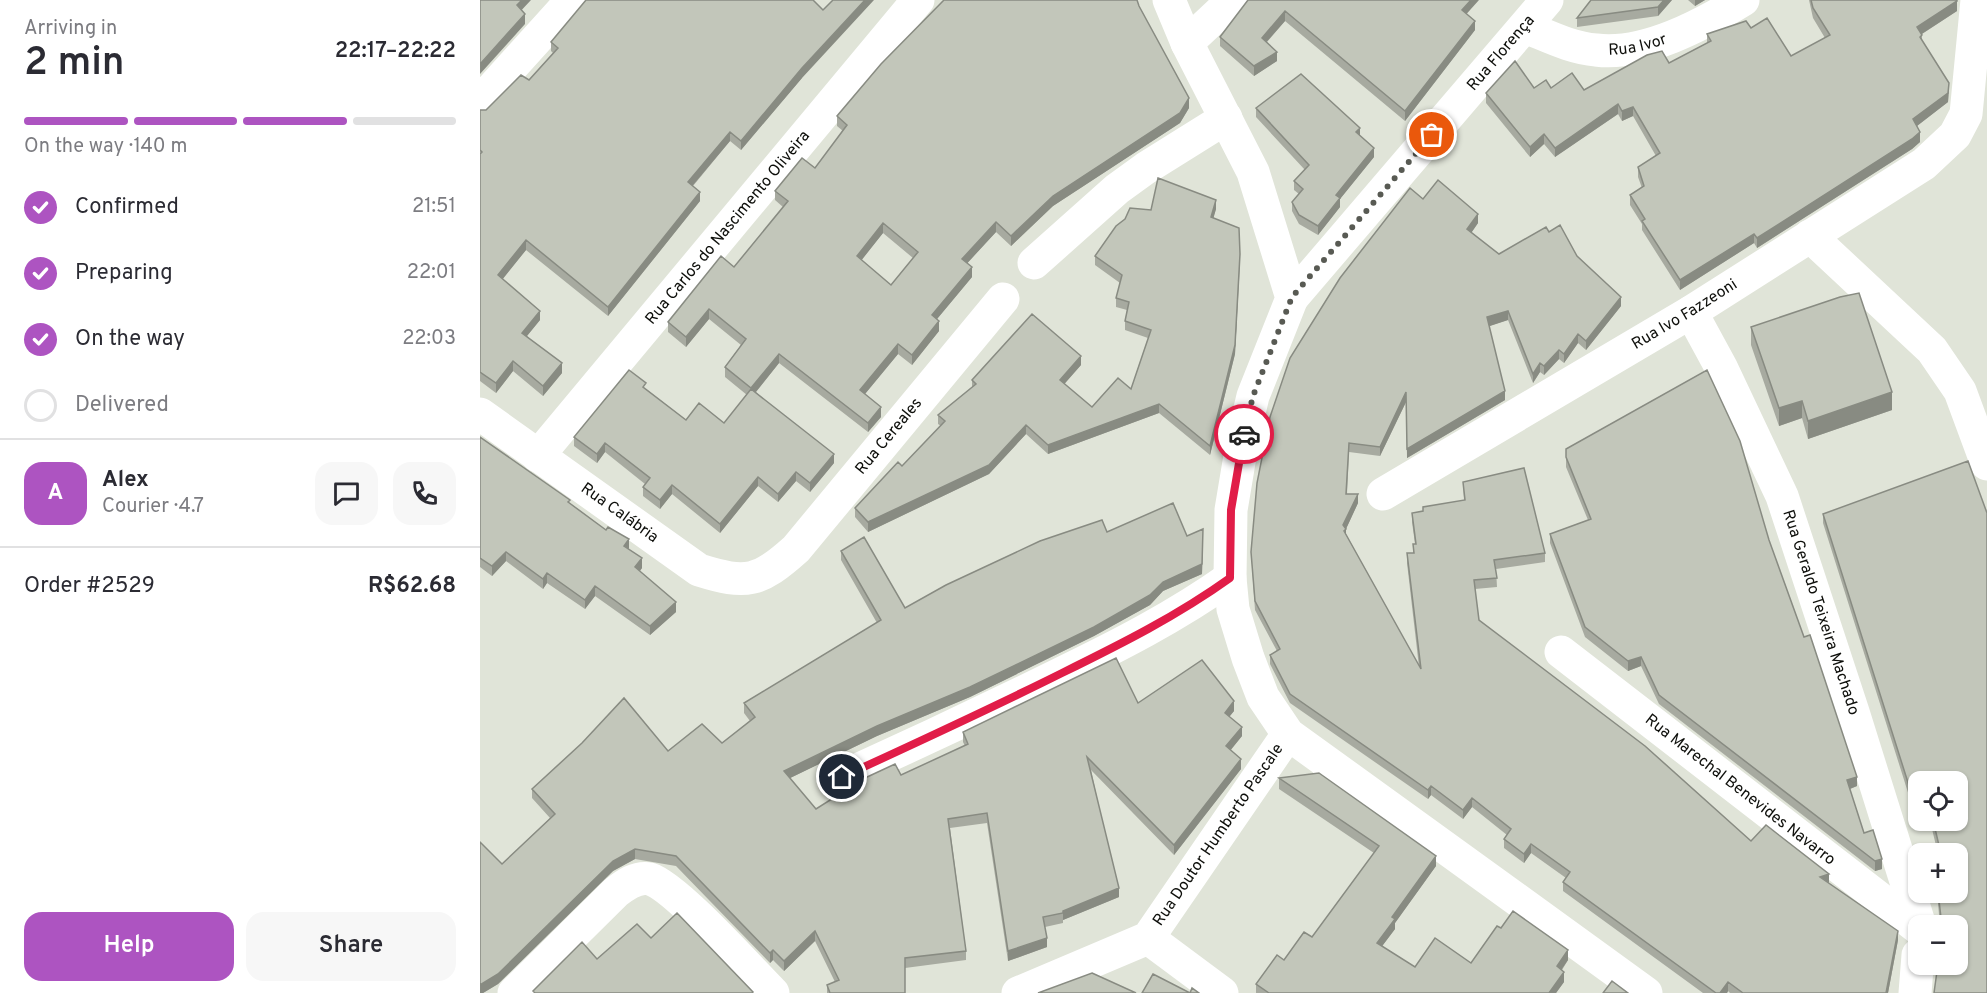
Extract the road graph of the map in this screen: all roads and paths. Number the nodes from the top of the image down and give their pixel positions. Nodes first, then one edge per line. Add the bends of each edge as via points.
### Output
1 (572, 0) edge
2 (918, 0) edge
3 (1169, 0) edge
4 (1233, 0) edge
5 (1547, 0) edge
6 (1743, 0) edge
7 (1977, 0) edge
8 (1525, 27) junction
9 (1187, 43) junction
10 (480, 102) edge
11 (1226, 118) junction
12 (1810, 236) junction
13 (1034, 262) dead end
14 (1292, 297) junction
15 (1003, 299) dead end
16 (1691, 312) junction
17 (480, 414) edge
18 (538, 456) junction
19 (1987, 464) edge
20 (1383, 494) dead end
21 (771, 571) joint
22 (1230, 578) junction
23 (1561, 652) dead end
24 (1288, 735) junction
25 (842, 777) dead end
26 (1915, 915) edge
27 (1908, 919) edge
28 (1148, 938) junction
29 (1916, 975) edge
30 (514, 993) edge
31 (773, 993) edge
32 (1018, 993) edge
33 (1222, 993) edge
34 (1646, 993) edge
35 (1915, 993) edge

1 - 10 street
2 - 18 street, Rua Carlos do Nascimento Oliveira
3 - 9 street
4 - 9 street
5 - 8 street, Rua Florença
6 - 8 street, Rua Ivor via 1694,26 1622,50 1596,51 1569,45
7 - 12 street, Rua Ivo Fazzeoni via 1966,114 1961,128 1923,164
8 - 14 street, Rua Florença
9 - 11 street
11 - 13 street via 1117,189
11 - 14 street via 1253,172
12 - 16 street, Rua Ivo Fazzeoni
12 - 19 street via 1932,350 1960,391
14 - 22 street, Rua Florença via 1253,396 1243,438 1231,510
15 - 21 street, Rua Cereales via 796,549
16 - 20 street, Rua Ivo Fazzeoni
16 - 26 street, Rua Geraldo Teixeira Machado via 1782,496
17 - 18 street, Rua Calábria
18 - 21 street, Rua Calábria via 699,570 750,579
22 - 24 street, Rua Florença via 1233,609 1248,658 1263,697
22 - 25 street via 1134,638
23 - 27 street, Rua Marechal Benevides Navarro
24 - 28 street, Rua Doutor Humberto Pascale
24 - 34 street
28 - 32 street, Rua Doutor Humberto Pascale
28 - 33 street
29 - 35 street
30 - 31 street via 624,886 636,879 650,879 676,897

